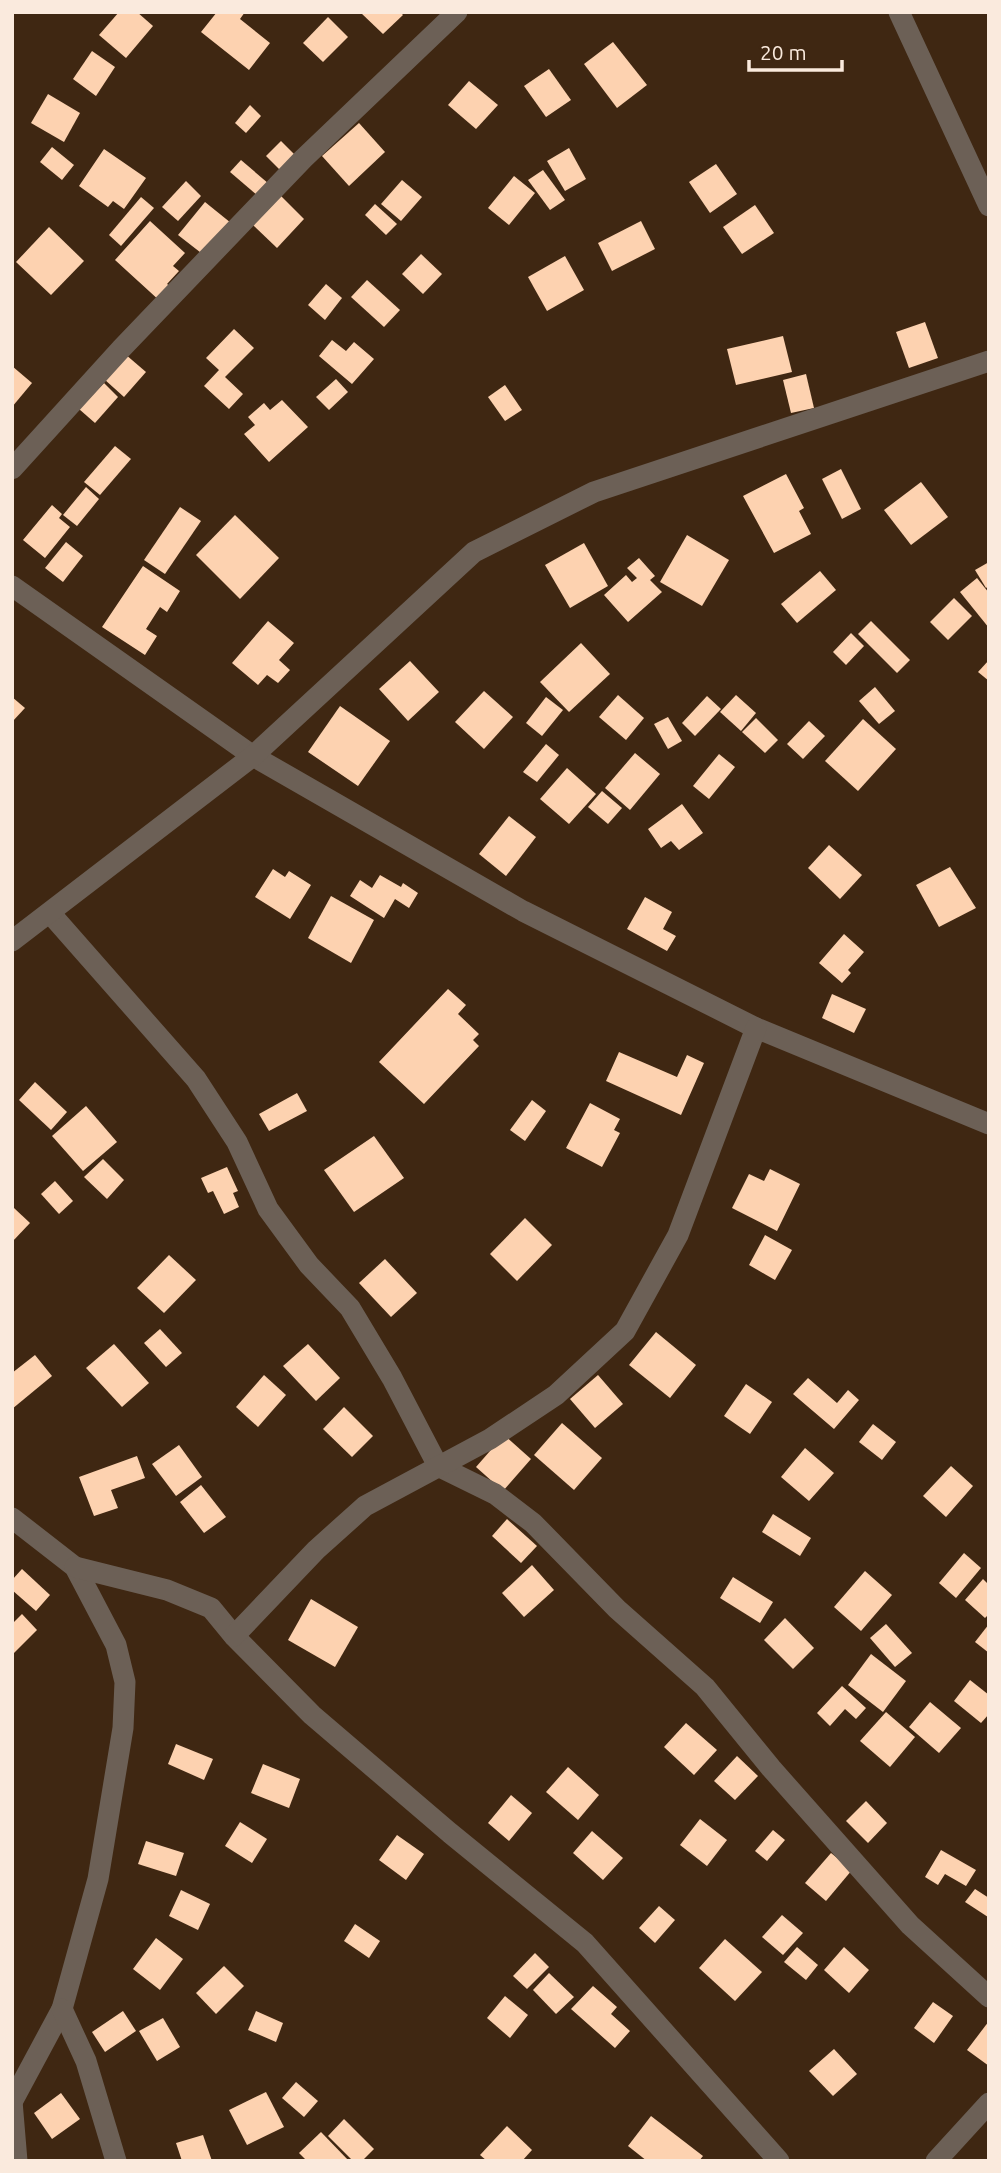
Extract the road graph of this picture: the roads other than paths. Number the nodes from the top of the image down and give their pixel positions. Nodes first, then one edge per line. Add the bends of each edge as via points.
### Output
1 (457, 12) edge
2 (899, 12) edge
3 (989, 206) edge
4 (989, 361) edge
5 (12, 469) edge
6 (12, 586) edge
7 (253, 756) junction
8 (50, 914) junction
9 (12, 941) edge
10 (756, 1028) junction
11 (989, 1124) edge
12 (438, 1466) junction
13 (12, 1518) edge
14 (75, 1567) junction
15 (234, 1636) junction
16 (989, 1997) edge
17 (62, 2009) junction
18 (12, 2101) edge
19 (989, 2103) edge
20 (17, 2161) edge
21 (116, 2161) edge
22 (779, 2161) edge
23 (936, 2161) edge

1 - 5 street via 303,159
2 - 3 street
4 - 7 street via 594,492 474,552
6 - 7 street
7 - 8 street
7 - 10 street via 523,911
8 - 9 street
8 - 12 street via 196,1079 237,1142 268,1209 309,1265 350,1308 393,1378
10 - 11 street
10 - 12 street via 678,1236 625,1331 556,1395 490,1439
12 - 15 street via 365,1506
12 - 16 street via 495,1494 533,1523 617,1609 705,1687 910,1925
13 - 14 street
14 - 15 street via 167,1590 211,1608
14 - 17 street via 116,1645 125,1682 121,1741 98,1879
15 - 22 street via 312,1715 585,1943
17 - 18 street
17 - 21 street via 86,2062
18 - 20 street
19 - 23 street

